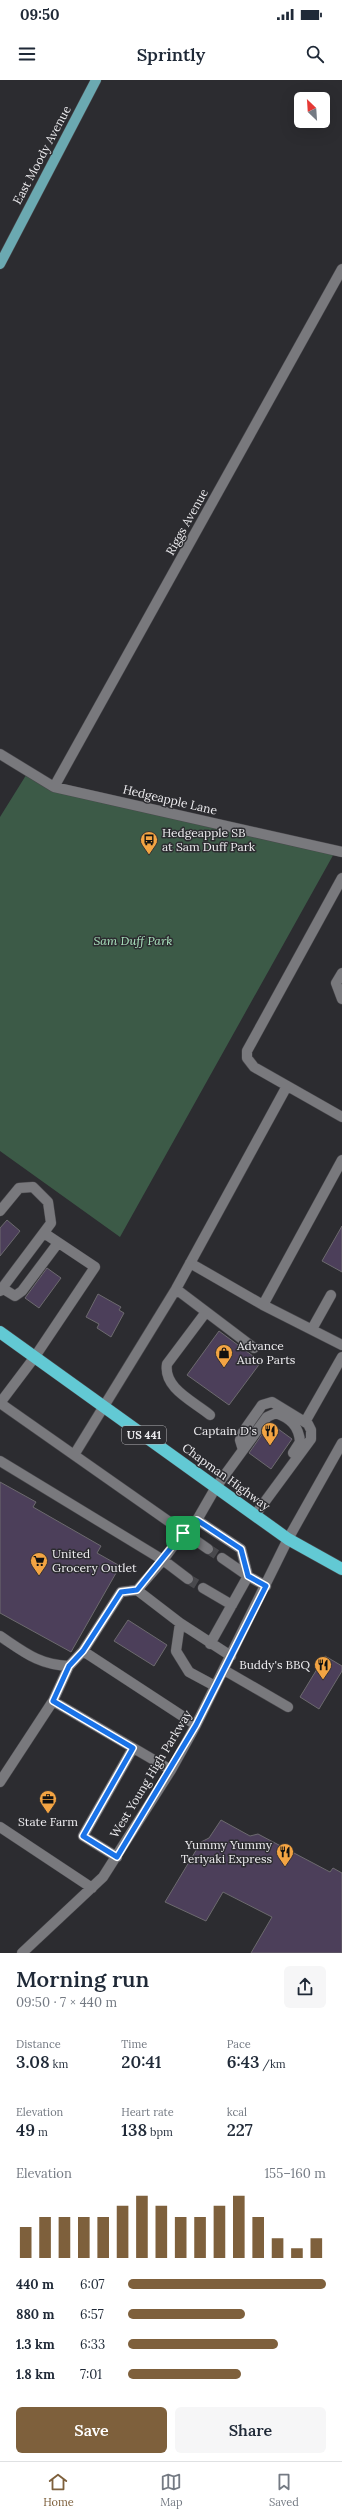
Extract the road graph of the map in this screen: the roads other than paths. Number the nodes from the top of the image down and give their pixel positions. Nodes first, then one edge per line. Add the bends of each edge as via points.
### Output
1 (96, 80) edge
2 (0, 264) edge
3 (342, 269) edge
4 (0, 754) edge
5 (54, 787) junction
6 (342, 852) edge
7 (342, 878) edge
8 (342, 973) edge
9 (342, 999) edge
10 (287, 1086) junction
11 (342, 1117) edge
12 (342, 1160) edge
13 (0, 1211) edge
14 (44, 1233) junction
15 (58, 1243) junction
16 (190, 1263) junction
17 (176, 1289) junction
18 (1, 1290) edge
19 (332, 1295) dead end
20 (263, 1305) junction
21 (206, 1312) junction
22 (312, 1328) junction
23 (0, 1333) edge
24 (342, 1345) edge
25 (254, 1348) dead end
26 (342, 1357) edge
27 (34, 1358) junction
28 (0, 1403) edge
29 (105, 1406) junction
30 (210, 1415) dead end
31 (305, 1422) junction
32 (341, 1449) edge
33 (243, 1450) junction
34 (74, 1455) junction
35 (0, 1461) edge
36 (280, 1481) junction
37 (216, 1487) junction
38 (255, 1515) junction
39 (197, 1520) junction
40 (183, 1533) junction
41 (288, 1539) junction
42 (208, 1549) tunnel mouth
43 (222, 1558) tunnel mouth
44 (163, 1560) junction
45 (342, 1569) edge
46 (248, 1576) junction
47 (188, 1579) tunnel mouth
48 (266, 1586) junction
49 (203, 1588) tunnel mouth
50 (137, 1590) junction
51 (232, 1605) junction
52 (180, 1623) junction
53 (0, 1636) edge
54 (210, 1644) junction
55 (83, 1651) junction
56 (231, 1656) junction
57 (69, 1666) junction
58 (224, 1670) junction
59 (215, 1686) junction
60 (53, 1701) junction
61 (288, 1708) dead end
62 (196, 1725) junction
63 (133, 1748) junction
64 (171, 1770) junction
65 (0, 1782) edge
66 (0, 1827) edge
67 (117, 1857) junction
68 (92, 1888) junction
69 (22, 1953) edge

1 - 2 main road, East Moody Avenue
3 - 5 street, Riggs Avenue
4 - 5 street, Hedgeapple Lane
5 - 6 street, Hedgeapple Lane
7 - 10 street via 247,1051 246,1058 254,1067
8 - 9 street via 336,984
10 - 11 street
10 - 16 street
12 - 20 street
13 - 14 street via 19,1188 33,1187 48,1202 52,1223
14 - 15 street
14 - 18 street
15 - 18 street via 15,1296
15 - 27 street via 96,1267
16 - 17 street
16 - 20 street
17 - 21 street
17 - 29 street
19 - 22 street
20 - 22 street
21 - 25 street
21 - 30 street via 167,1364 166,1374 171,1384
22 - 24 street
23 - 27 highway, Chapman Highway / US 441
26 - 31 street
27 - 28 street
27 - 29 highway, Chapman Highway / US 441
28 - 34 street
29 - 34 street
29 - 37 highway, Chapman Highway / US 441
31 - 33 street via 272,1402 267,1403 243,1432 240,1440
31 - 36 street via 311,1430 311,1439
32 - 41 street, West Young High Parkway
33 - 36 street via 267,1417 276,1413 287,1417 300,1434 300,1442 280,1470
33 - 37 street
34 - 40 street
35 - 44 street
36 - 38 street
37 - 38 highway, Chapman Highway / US 441
37 - 39 street
38 - 41 highway, Chapman Highway / US 441
39 - 40 street
39 - 46 street via 241,1549
40 - 42 street
40 - 44 street
41 - 45 highway, Chapman Highway / US 441
41 - 48 street, West Young High Parkway
43 - 46 street
44 - 47 street
44 - 50 street
46 - 48 street
46 - 51 street
48 - 56 street, West Young High Parkway
49 - 51 street
50 - 52 street
50 - 55 street via 121,1592
51 - 54 street
52 - 54 street
52 - 59 street via 176,1651 189,1672
53 - 57 street via 26,1654 50,1665
54 - 56 street
55 - 57 street
55 - 62 street
56 - 58 street, West Young High Parkway
57 - 60 street
58 - 59 street, West Young High Parkway
58 - 61 street
59 - 62 street, West Young High Parkway
60 - 63 street
60 - 65 street
62 - 64 street, West Young High Parkway
63 - 64 street
63 - 67 street via 83,1836
64 - 67 street, West Young High Parkway
66 - 68 street
67 - 68 street, West Young High Parkway via 104,1877
68 - 69 street, West Young High Parkway

